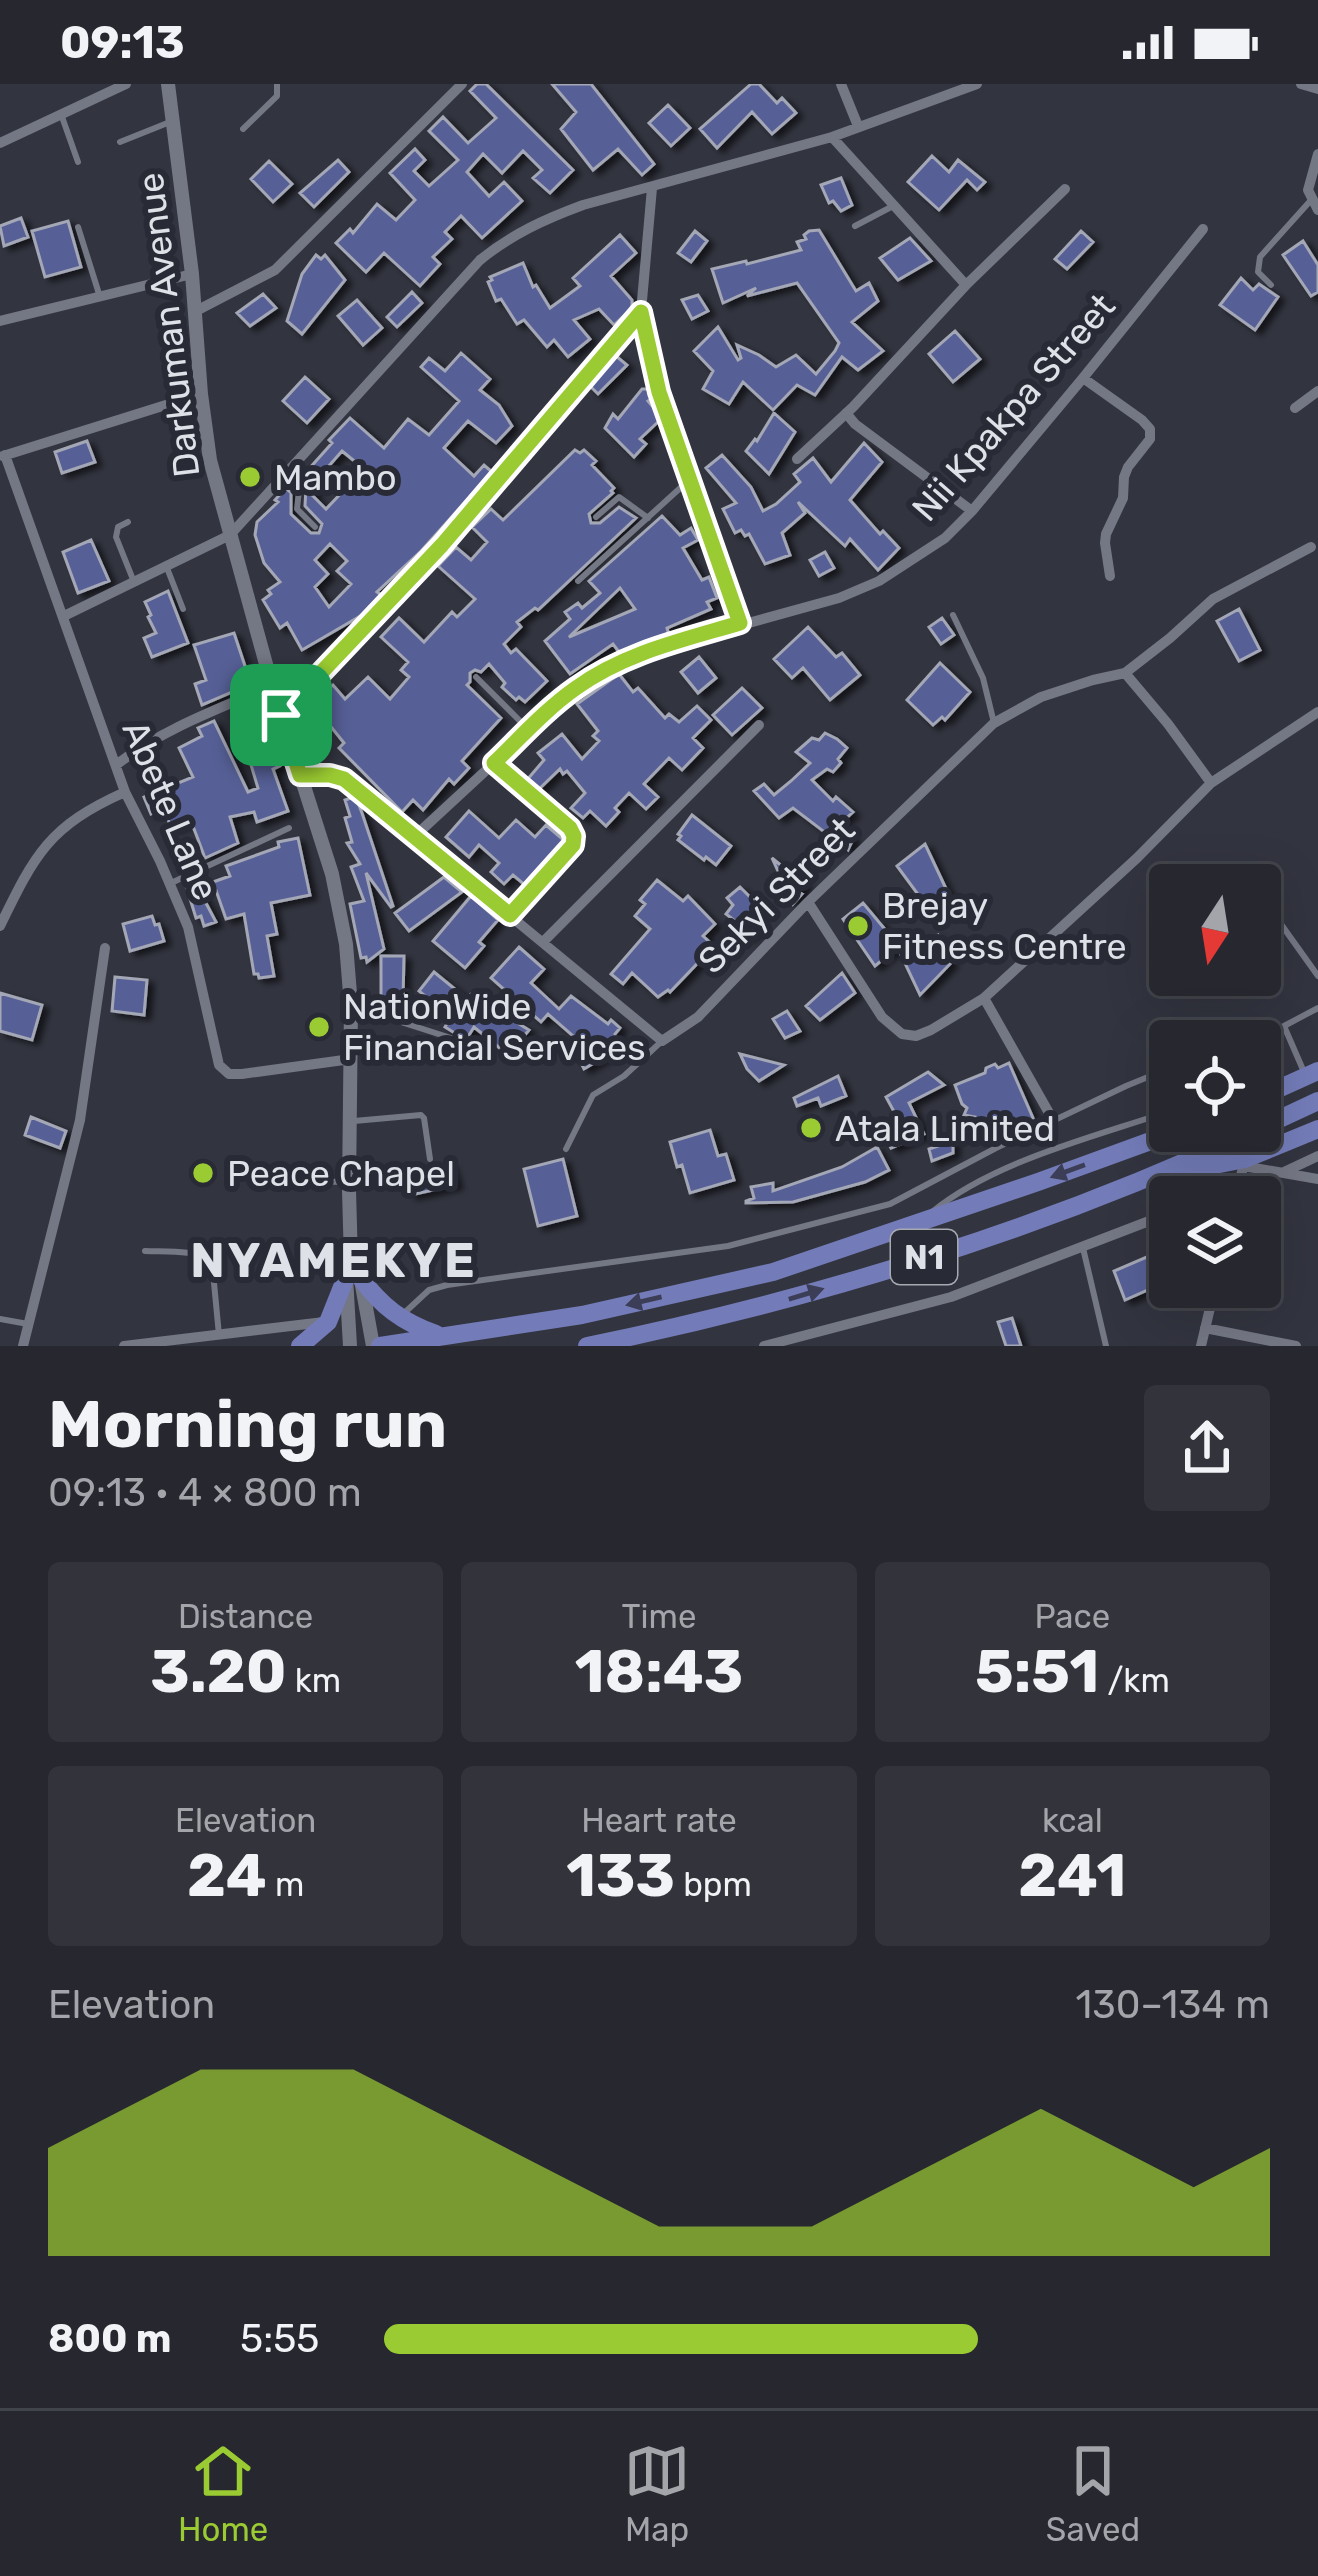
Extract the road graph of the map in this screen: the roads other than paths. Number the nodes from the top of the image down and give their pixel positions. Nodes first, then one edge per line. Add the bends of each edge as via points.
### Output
1 (126, 84) edge
2 (277, 84) edge
3 (462, 84) edge
4 (841, 84) edge
5 (977, 84) edge
6 (1301, 84) edge
7 (171, 85) edge
8 (1318, 88) edge
9 (61, 114) junction
10 (174, 121) junction
11 (858, 127) junction
12 (243, 129) dead end
13 (832, 137) junction
14 (120, 142) dead end
15 (0, 143) edge
16 (1318, 154) edge
17 (78, 162) dead end
18 (652, 188) junction
19 (1065, 189) dead end
20 (1315, 204) edge
21 (893, 206) junction
22 (855, 226) dead end
23 (78, 227) dead end
24 (1203, 229) dead end
25 (193, 274) junction
26 (966, 284) junction
27 (1271, 285) dead end
28 (100, 296) junction
29 (196, 311) junction
30 (641, 312) junction
31 (0, 321) edge
32 (1083, 378) junction
33 (1318, 392) edge
34 (201, 394) junction
35 (1294, 408) dead end
36 (849, 416) junction
37 (2, 456) edge
38 (796, 460) dead end
39 (284, 476) junction
40 (689, 480) junction
41 (972, 511) junction
42 (596, 517) dead end
43 (648, 518) junction
44 (128, 522) dead end
45 (315, 527) dead end
46 (230, 536) junction
47 (1311, 548) dead end
48 (166, 566) junction
49 (1110, 576) dead end
50 (578, 581) dead end
51 (134, 582) junction
52 (182, 609) dead end
53 (953, 615) dead end
54 (64, 616) junction
55 (740, 623) junction
56 (1126, 673) junction
57 (476, 677) dead end
58 (272, 686) junction
59 (1318, 712) edge
60 (281, 715) junction
61 (994, 723) junction
62 (760, 725) dead end
63 (529, 730) junction
64 (494, 763) junction
65 (116, 765) junction
66 (300, 775) junction
67 (1211, 783) junction
68 (124, 793) junction
69 (289, 828) dead end
70 (416, 836) junction
71 (170, 884) junction
72 (808, 902) junction
73 (510, 915) junction
74 (1281, 924) edge
75 (0, 926) edge
76 (543, 942) junction
77 (105, 948) dead end
78 (1318, 976) edge
79 (984, 998) junction
80 (351, 1006) junction
81 (1318, 1008) edge
82 (1284, 1026) junction
83 (1281, 1027) edge
84 (451, 1038) dead end
85 (662, 1041) junction
86 (351, 1059) junction
87 (1312, 1074) edge
88 (1149, 1076) edge
89 (1281, 1086) edge
90 (1318, 1101) edge
91 (1149, 1118) edge
92 (1281, 1119) edge
93 (1053, 1120) junction
94 (350, 1121) junction
95 (1318, 1129) edge
96 (1149, 1141) edge
97 (566, 1149) dead end
98 (1207, 1152) edge
99 (1318, 1156) edge
100 (430, 1159) dead end
101 (1244, 1162) junction
102 (1281, 1173) junction
103 (1152, 1176) edge
104 (1156, 1176) edge
105 (1241, 1176) edge
106 (1149, 1177) edge
107 (1318, 1179) edge
108 (250, 1180) dead end
109 (349, 1182) junction
110 (890, 1204) junction
111 (1149, 1221) edge
112 (917, 1223) junction
113 (897, 1230) junction
114 (1083, 1248) junction
115 (146, 1251) dead end
116 (352, 1272) junction
117 (1210, 1308) edge
118 (604, 1310) junction
119 (582, 1315) junction
120 (398, 1318) junction
121 (0, 1319) edge
122 (328, 1322) junction
123 (28, 1324) junction
124 (693, 1324) junction
125 (1205, 1328) junction
126 (219, 1335) junction
127 (440, 1336) junction
128 (598, 1345) edge
129 (23, 1346) edge
130 (124, 1346) edge
131 (300, 1346) edge
132 (350, 1346) edge
133 (377, 1346) edge
134 (668, 1346) edge
135 (764, 1346) edge
136 (1106, 1346) edge
137 (1201, 1346) edge
138 (1297, 1346) edge

1 - 9 street
2 - 12 lane via 277,96
3 - 29 street via 274,270
4 - 11 street
5 - 11 street
6 - 8 street
7 - 10 street, Darkuman Avenue
9 - 15 street
9 - 17 lane
10 - 14 lane
10 - 25 street, Darkuman Avenue
11 - 13 street
13 - 18 street
13 - 21 street
16 - 20 street via 1308,190
18 - 30 street
18 - 39 street via 584,205 507,238
19 - 26 street
20 - 27 lane via 1260,257 1258,272
21 - 22 lane
21 - 26 street
23 - 28 lane
24 - 32 street, Nii Kpakpa Street
25 - 28 street
25 - 29 street, Darkuman Avenue
26 - 36 street
28 - 31 street
29 - 34 street, Darkuman Avenue
30 - 40 street
30 - 60 street via 442,545
32 - 41 street, Nii Kpakpa Street
32 - 49 street via 1150,429 1106,534
33 - 35 street
34 - 37 street
34 - 46 street, Darkuman Avenue
36 - 38 street
36 - 41 street
37 - 54 street, Abete Lane
39 - 45 lane
39 - 46 street
40 - 43 lane
40 - 55 street
41 - 55 street, Nii Kpakpa Street via 879,581
42 - 43 lane via 619,497
43 - 50 lane
44 - 51 lane via 116,537
46 - 48 street
46 - 58 street, Darkuman Avenue
47 - 56 street, Sekyi Street via 1213,599
48 - 51 street
48 - 52 lane
51 - 54 street
53 - 61 lane via 983,677
54 - 65 street, Abete Lane
55 - 63 street, Nii Kpakpa Street via 603,670
56 - 61 street, Sekyi Street via 1041,697
56 - 67 street
57 - 63 lane
58 - 60 street, Darkuman Avenue
58 - 65 street via 197,717
59 - 67 street
60 - 66 street, Darkuman Avenue
61 - 72 street, Sekyi Street
62 - 76 street
63 - 64 street, Nii Kpakpa Street
64 - 70 street, Nii Kpakpa Street
64 - 73 lane via 574,836
65 - 68 street, Abete Lane
66 - 70 street via 344,779
66 - 80 street, Darkuman Avenue via 332,874
67 - 79 street
68 - 71 street, Abete Lane
68 - 75 street via 53,836
69 - 71 lane
70 - 73 street
71 - 86 street, Abete Lane via 188,927 219,1065 242,1074
72 - 79 street via 882,1017 902,1034 931,1030
72 - 85 street, Sekyi Street via 698,1017
73 - 76 street
74 - 78 lane
76 - 85 street
77 - 123 street via 80,1120
79 - 93 street
80 - 84 lane
80 - 86 street, Darkuman Avenue
81 - 82 lane
82 - 83 lane
82 - 87 lane
85 - 97 lane via 593,1095
86 - 94 street, Darkuman Avenue
87 - 89 highway
88 - 93 lane
90 - 92 highway, N1
91 - 112 lane via 979,1179
93 - 110 lane
94 - 100 lane via 421,1115
94 - 109 street, Darkuman Avenue
95 - 101 highway
96 -> 112 highway, N1
98 - 103 highway, N1
99 - 102 street
101 - 102 street
101 - 104 highway
101 - 105 street
102 - 107 street
124 -> 106 highway, N1 via 878,1273
108 - 109 lane
109 - 116 street, Darkuman Avenue
110 - 113 lane
110 - 120 lane via 728,1246 447,1286
111 - 114 street
112 - 113 highway, N1
113 -> 118 highway, N1 via 772,1272
114 - 135 street via 951,1298
114 - 136 lane
115 - 126 lane via 212,1262
116 - 120 highway
116 - 122 highway
116 - 132 street, Darkuman Avenue
116 - 133 street, Darkuman Avenue
117 - 125 street
118 - 119 highway, N1
118 - 128 street
119 - 127 highway, N1
119 - 128 street
120 - 127 highway
121 - 123 lane
122 - 126 street
122 - 131 highway
123 - 129 street
124 - 128 highway, N1
124 - 134 highway
125 - 137 street
125 - 138 street
126 - 130 street
127 - 133 highway, N1

